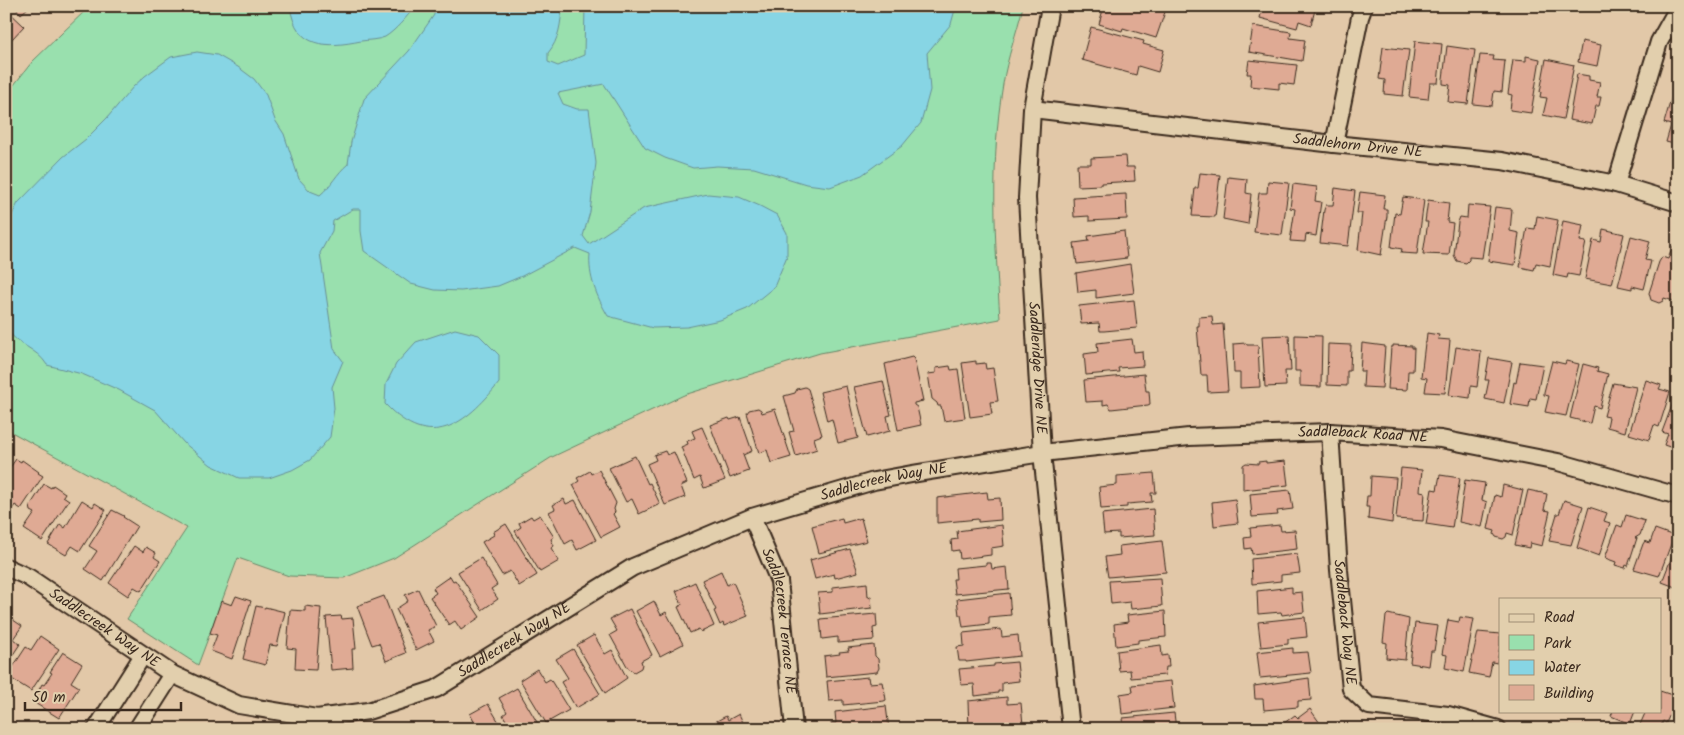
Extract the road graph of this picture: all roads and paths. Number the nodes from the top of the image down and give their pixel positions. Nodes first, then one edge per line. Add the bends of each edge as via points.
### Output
1 (1050, 6) edge
2 (1364, 6) edge
3 (1678, 8) edge
4 (1032, 109) junction
5 (1334, 144) junction
6 (1616, 184) junction
7 (1678, 203) edge
8 (1330, 432) junction
9 (1042, 453) junction
10 (1678, 496) edge
11 (752, 517) junction
12 (6, 567) edge
13 (143, 655) junction
14 (172, 674) junction
15 (317, 724) edge
16 (96, 729) edge
17 (137, 729) edge
18 (794, 729) edge
19 (1071, 729) edge
20 (1498, 729) edge

1 - 4 street, Saddleridge Drive NE
2 - 5 street
3 - 6 street via 1660,42
4 - 5 street, Saddlehorn Drive NE
4 - 9 street, Saddleridge Drive NE via 1028,198
5 - 6 street, Saddlehorn Drive NE via 1502,161
6 - 7 street, Saddlehorn Drive NE
8 - 9 street, Saddleback Road NE via 1189,437
8 - 10 street, Saddleback Road NE via 1441,439 1558,462
8 - 20 street, Saddleback Way NE via 1351,689 1368,706 1448,715
9 - 11 street, Saddlecreek Way NE via 874,481
9 - 19 street, Saddleridge Drive NE
11 - 15 street, Saddlecreek Way NE via 632,568 436,688
11 - 18 street, Saddlecreek Terrace NE via 779,581
12 - 13 street, Saddlecreek Way NE via 28,577
13 - 14 street, Saddlecreek Way NE
13 - 16 street
14 - 15 street, Saddlecreek Way NE via 239,705
14 - 17 street

